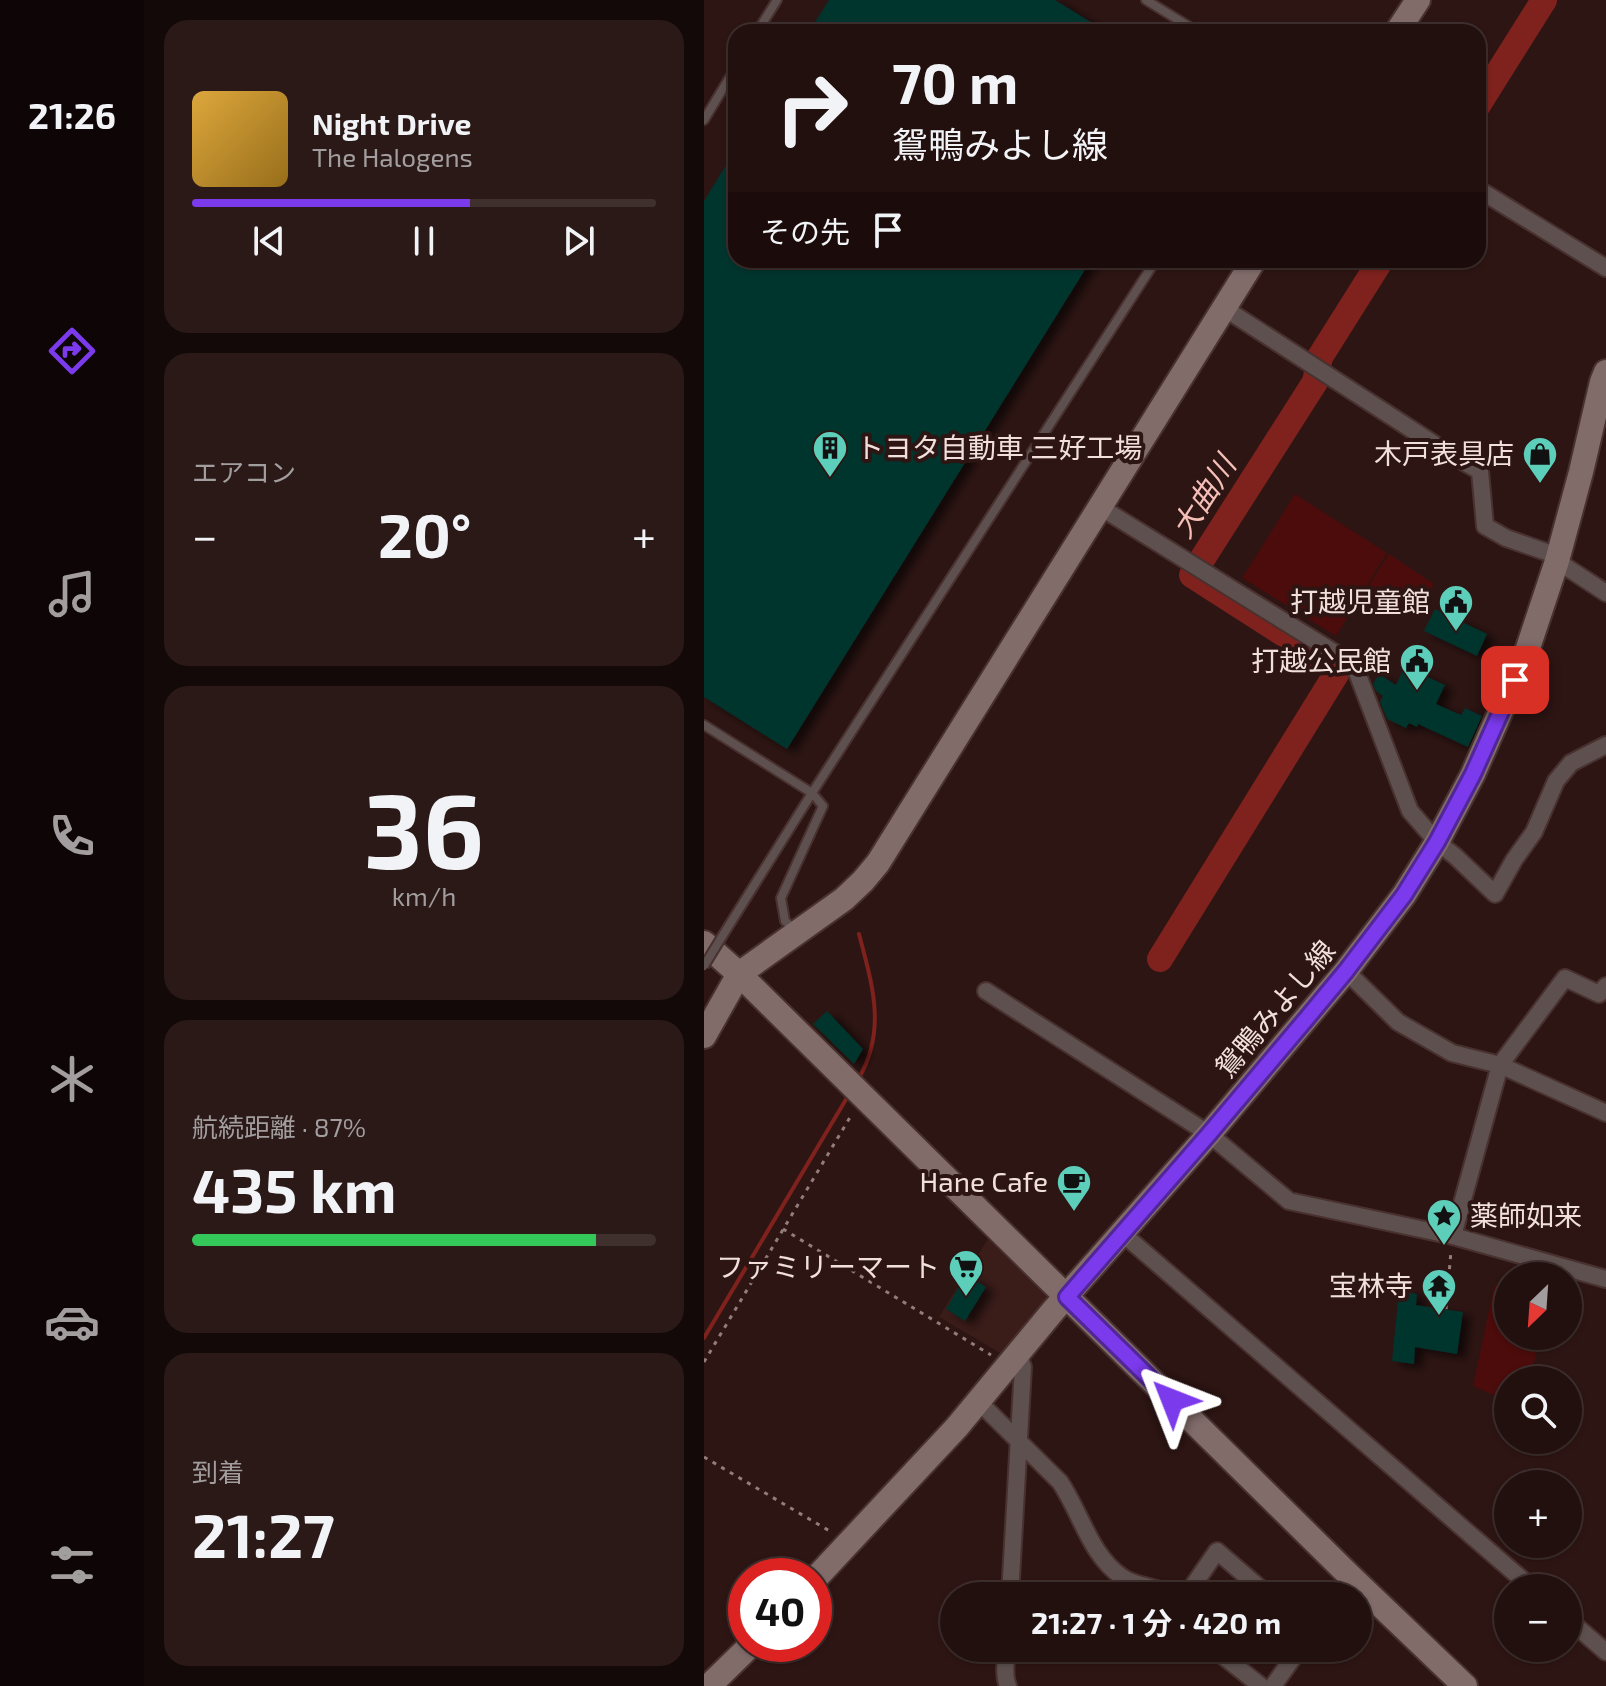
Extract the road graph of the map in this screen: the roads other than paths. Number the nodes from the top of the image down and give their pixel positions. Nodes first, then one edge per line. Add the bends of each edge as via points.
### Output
1 (777, 0) edge
2 (1146, 0) edge
3 (1418, 0) edge
4 (762, 24) edge
5 (1185, 24) edge
6 (1402, 24) edge
7 (728, 80) edge
8 (704, 120) edge
9 (1486, 194) edge
10 (1151, 268) edge
11 (1249, 268) edge
12 (1606, 268) edge
13 (1224, 308) junction
14 (1606, 372) edge
15 (1100, 507) junction
16 (1557, 558) junction
17 (1606, 593) edge
18 (704, 725) edge
19 (1606, 745) edge
20 (812, 793) junction
21 (1437, 842) junction
22 (798, 932) junction
23 (714, 939) edge
24 (704, 966) edge
25 (1346, 971) junction
26 (739, 974) junction
27 (1606, 986) edge
28 (986, 991) dead end
29 (704, 1036) edge
30 (1500, 1065) junction
31 (1606, 1113) edge
32 (1209, 1134) junction
33 (1122, 1233) junction
34 (1453, 1236) junction
35 (1606, 1279) edge
36 (1067, 1297) junction
37 (1013, 1359) junction
38 (978, 1401) junction
39 (1018, 1440) junction
40 (832, 1562) edge
41 (1516, 1574) edge
42 (1011, 1582) edge
43 (1133, 1582) edge
44 (1196, 1582) edge
45 (1253, 1582) edge
46 (1339, 1582) edge
47 (1372, 1610) edge
48 (1582, 1631) edge
49 (1606, 1652) edge
50 (734, 1662) edge
51 (1006, 1662) edge
52 (1231, 1662) edge
53 (1290, 1662) edge
54 (709, 1686) edge
55 (1008, 1686) edge
56 (1261, 1686) edge
57 (1273, 1686) edge
58 (1465, 1686) edge

1 - 4 lane
2 - 5 lane
3 - 6 street
7 - 8 lane
9 - 12 street
10 - 20 lane
11 - 13 street
13 - 15 street
13 - 16 street via 1480,471 1485,526
14 - 16 street, 鴛鴨みよし線
15 - 21 street via 1348,661 1410,811
15 - 22 street via 878,863 844,899
16 - 17 street
16 - 21 street, 鴛鴨みよし線 via 1526,654
18 - 20 lane
19 - 21 street via 1571,763 1556,781 1534,832 1495,894
20 - 22 lane via 823,806 781,898 785,921
20 - 23 lane
21 - 25 street, 鴛鴨みよし線
22 - 26 street
23 - 24 lane, bridge
23 - 26 street
25 - 30 street via 1398,1022 1452,1053
25 - 32 street, 鴛鴨みよし線
26 - 29 street
26 - 36 street
27 - 30 street via 1599,994 1565,978
28 - 32 street
30 - 31 street
30 - 34 street
32 - 33 street, 鴛鴨みよし線
32 - 34 street via 1289,1201
33 - 36 street, 鴛鴨みよし線
33 - 41 street
34 - 35 street
36 - 37 street, 鴛鴨みよし線
36 - 46 street
37 - 38 street, 鴛鴨みよし線
37 - 39 street via 1023,1367
38 - 39 street
38 - 40 street, 鴛鴨みよし線
39 - 42 street
39 - 43 street via 1060,1482 1093,1544 1119,1575
44 - 45 street via 1217,1551
47 - 58 street
48 - 49 street
50 - 54 street
51 - 55 street
52 - 56 street
53 - 57 street

